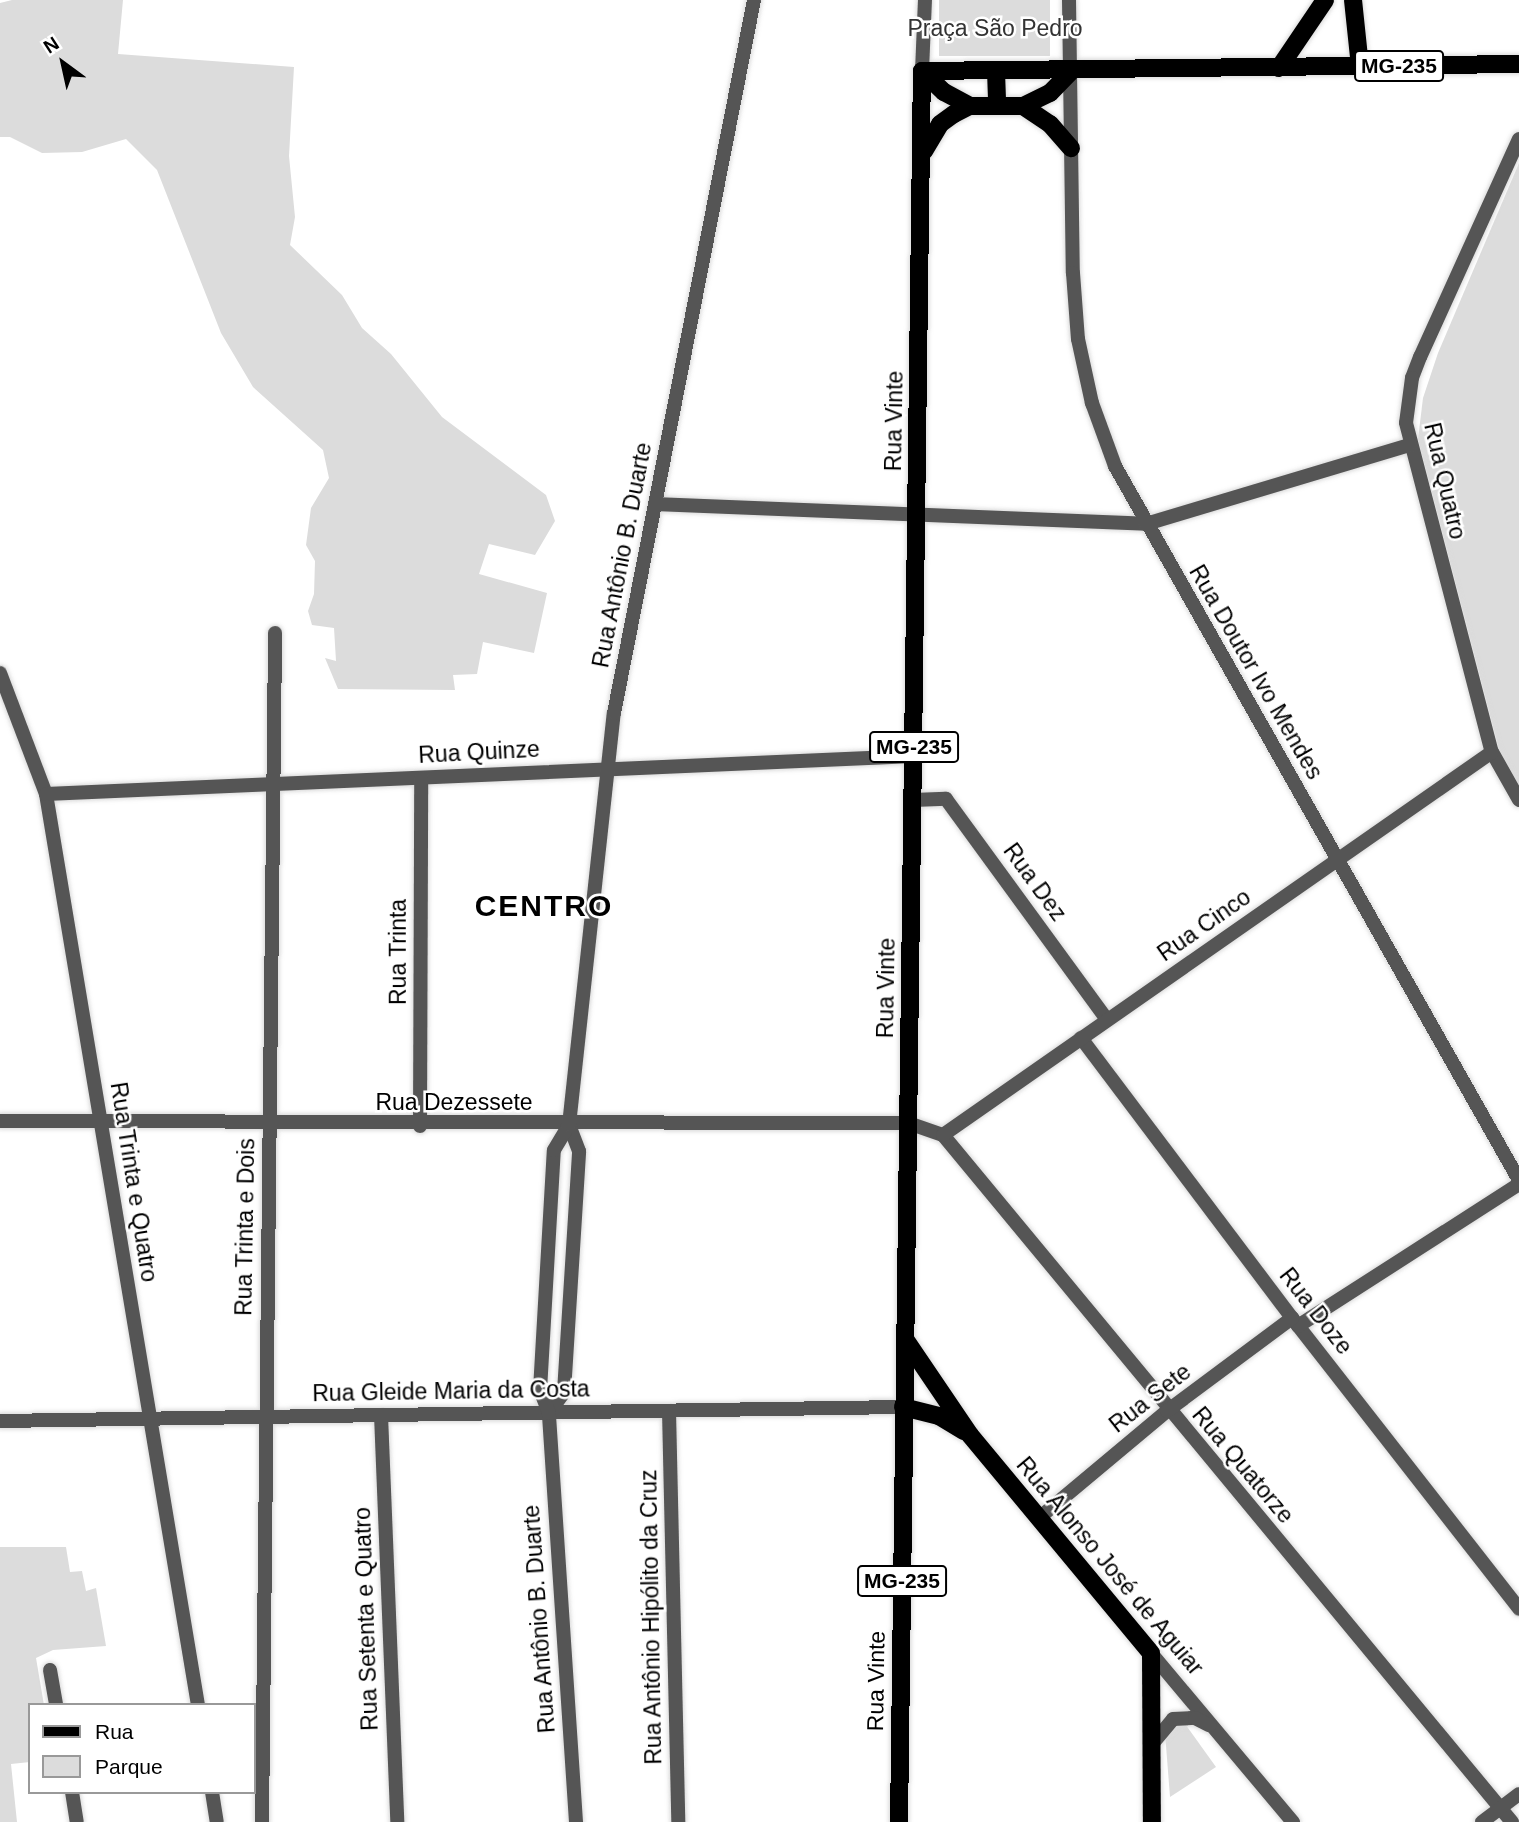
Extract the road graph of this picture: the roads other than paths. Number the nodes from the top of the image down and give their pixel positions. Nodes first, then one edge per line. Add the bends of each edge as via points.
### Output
1 (754, 0) edge
2 (925, 0) edge
3 (1069, 0) edge
4 (1325, 0) edge
5 (1353, 0) edge
6 (1519, 64) edge
7 (1360, 67) junction
8 (1279, 68) junction
9 (922, 71) junction
10 (996, 71) junction
11 (1070, 72) junction
12 (970, 106) junction
13 (997, 106) junction
14 (1023, 106) junction
15 (1519, 139) edge
16 (1071, 148) junction
17 (922, 154) junction
18 (1409, 445) junction
19 (655, 505) junction
20 (918, 515) junction
21 (1146, 524) junction
22 (275, 633) dead end
23 (0, 673) edge
24 (1492, 752) junction
25 (914, 756) junction
26 (605, 770) junction
27 (421, 778) junction
28 (273, 784) junction
29 (46, 794) junction
30 (913, 800) junction
31 (1519, 800) edge
32 (1336, 860) junction
33 (1107, 1020) junction
34 (1081, 1038) junction
35 (0, 1121) edge
36 (101, 1122) junction
37 (908, 1123) junction
38 (269, 1124) junction
39 (569, 1125) junction
40 (420, 1126) junction
41 (943, 1135) junction
42 (1519, 1182) edge
43 (1295, 1322) junction
44 (905, 1339) junction
45 (903, 1407) junction
46 (669, 1411) junction
47 (1167, 1411) junction
48 (548, 1413) junction
49 (381, 1415) junction
50 (266, 1417) junction
51 (150, 1419) junction
52 (0, 1421) edge
53 (970, 1435) junction
54 (1039, 1518) junction
55 (1519, 1609) edge
56 (1151, 1653) junction
57 (50, 1670) dead end
58 (56, 1703) edge
59 (198, 1703) edge
60 (1213, 1727) junction
61 (1153, 1743) junction
62 (72, 1794) edge
63 (212, 1794) edge
64 (1519, 1794) edge
65 (1500, 1808) junction
66 (77, 1822) edge
67 (217, 1822) edge
68 (261, 1822) edge
69 (397, 1822) edge
70 (576, 1822) edge
71 (678, 1822) edge
72 (899, 1822) edge
73 (1152, 1822) edge
74 (1293, 1822) edge
75 (1482, 1822) edge
76 (1512, 1822) edge

1 - 19 street, Rua Antônio B. Duarte
2 - 9 street
3 - 11 street
4 - 8 main road
5 - 7 main road
6 - 7 main road, MG-235
7 - 8 main road, MG-235
8 - 11 main road, MG-235
9 - 10 main road, MG-235
9 - 12 main road via 944,92
9 - 17 main road, MG-235
10 - 11 main road, MG-235
10 - 13 main road
11 - 14 main road via 1050,93
11 - 16 street, Rua Doutor Ivo Mendes
12 - 13 main road
12 - 17 main road via 940,124
13 - 14 main road
14 - 16 main road via 1050,124
15 - 18 street, Rua Quatro via 1412,378 1406,423
16 - 21 street, Rua Doutor Ivo Mendes via 1078,339 1093,403 1115,466
17 - 20 main road, Rua Vinte / MG-235
18 - 21 street
18 - 24 street, Rua Quatro
19 - 20 street
19 - 26 street, Rua Antônio B. Duarte
20 - 21 street
20 - 25 main road, Rua Vinte / MG-235
21 - 32 street, Rua Doutor Ivo Mendes
22 - 28 street, Rua Trinta e Dois
23 - 29 street, Rua Trinta e Quatro
24 - 31 street, Rua Quatro
24 - 32 street, Rua Cinco
25 - 26 street, Rua Quinze
25 - 30 main road, Rua Vinte / MG-235
26 - 27 street, Rua Quinze
26 - 39 street, Rua Antônio B. Duarte
27 - 28 street, Rua Quinze
27 - 40 street, Rua Trinta
28 - 29 street, Rua Quinze
28 - 38 street, Rua Trinta e Dois
29 - 36 street, Rua Trinta e Quatro
30 - 33 street, Rua Dez via 946,799
30 - 37 main road, Rua Vinte / MG-235
32 - 33 street, Rua Cinco
32 - 42 street, Rua Doutor Ivo Mendes
33 - 34 street, Rua Cinco
34 - 41 street, Rua Cinco
34 - 43 street, Rua Doze
35 - 36 street, Rua Dezessete
36 - 38 street, Rua Dezessete
36 - 51 street, Rua Trinta e Quatro
37 - 39 street, Rua Dezessete
37 - 41 street, Rua Dezessete
37 - 44 main road, Rua Vinte / MG-235
38 - 40 street, Rua Dezessete
38 - 50 street, Rua Trinta e Dois
39 - 40 street, Rua Dezessete
39 - 48 street, Rua Antônio B. Duarte via 554,1150 540,1390
39 - 48 street, Rua Antônio B. Duarte via 579,1152 564,1392
41 - 47 street, Rua Quatorze
42 - 43 street, Rua Sete
43 - 47 street, Rua Sete
43 - 55 street, Rua Doze
44 - 45 main road, Rua Vinte / MG-235
44 - 53 main road
45 - 46 street, Rua Gleide Maria da Costa
45 - 53 main road via 939,1416
45 - 72 main road, Rua Vinte / MG-235
46 - 48 street, Rua Gleide Maria da Costa
46 - 71 street, Rua Antônio Hipólito da Cruz
47 - 54 street, Rua Sete
47 - 65 street, Rua Quatorze
48 - 49 street, Rua Gleide Maria da Costa
48 - 70 street, Rua Antônio B. Duarte
49 - 50 street, Rua Gleide Maria da Costa
49 - 69 street, Rua Setenta e Quatro
50 - 51 street, Rua Gleide Maria da Costa
50 - 68 street, Rua Trinta e Dois
51 - 52 street, Rua Gleide Maria da Costa
51 - 59 street, Rua Trinta e Quatro
53 - 54 main road, Rua Alonso José de Aguiar
54 - 56 main road, Rua Alonso José de Aguiar
56 - 60 street, Rua Alonso José de Aguiar
56 - 61 main road
57 - 58 street
60 - 61 street via 1184,1716 1165,1725
60 - 74 street, Rua Alonso José de Aguiar
61 - 73 main road
62 - 66 street
63 - 67 street
64 - 65 street
65 - 75 street
65 - 76 street, Rua Quatorze

